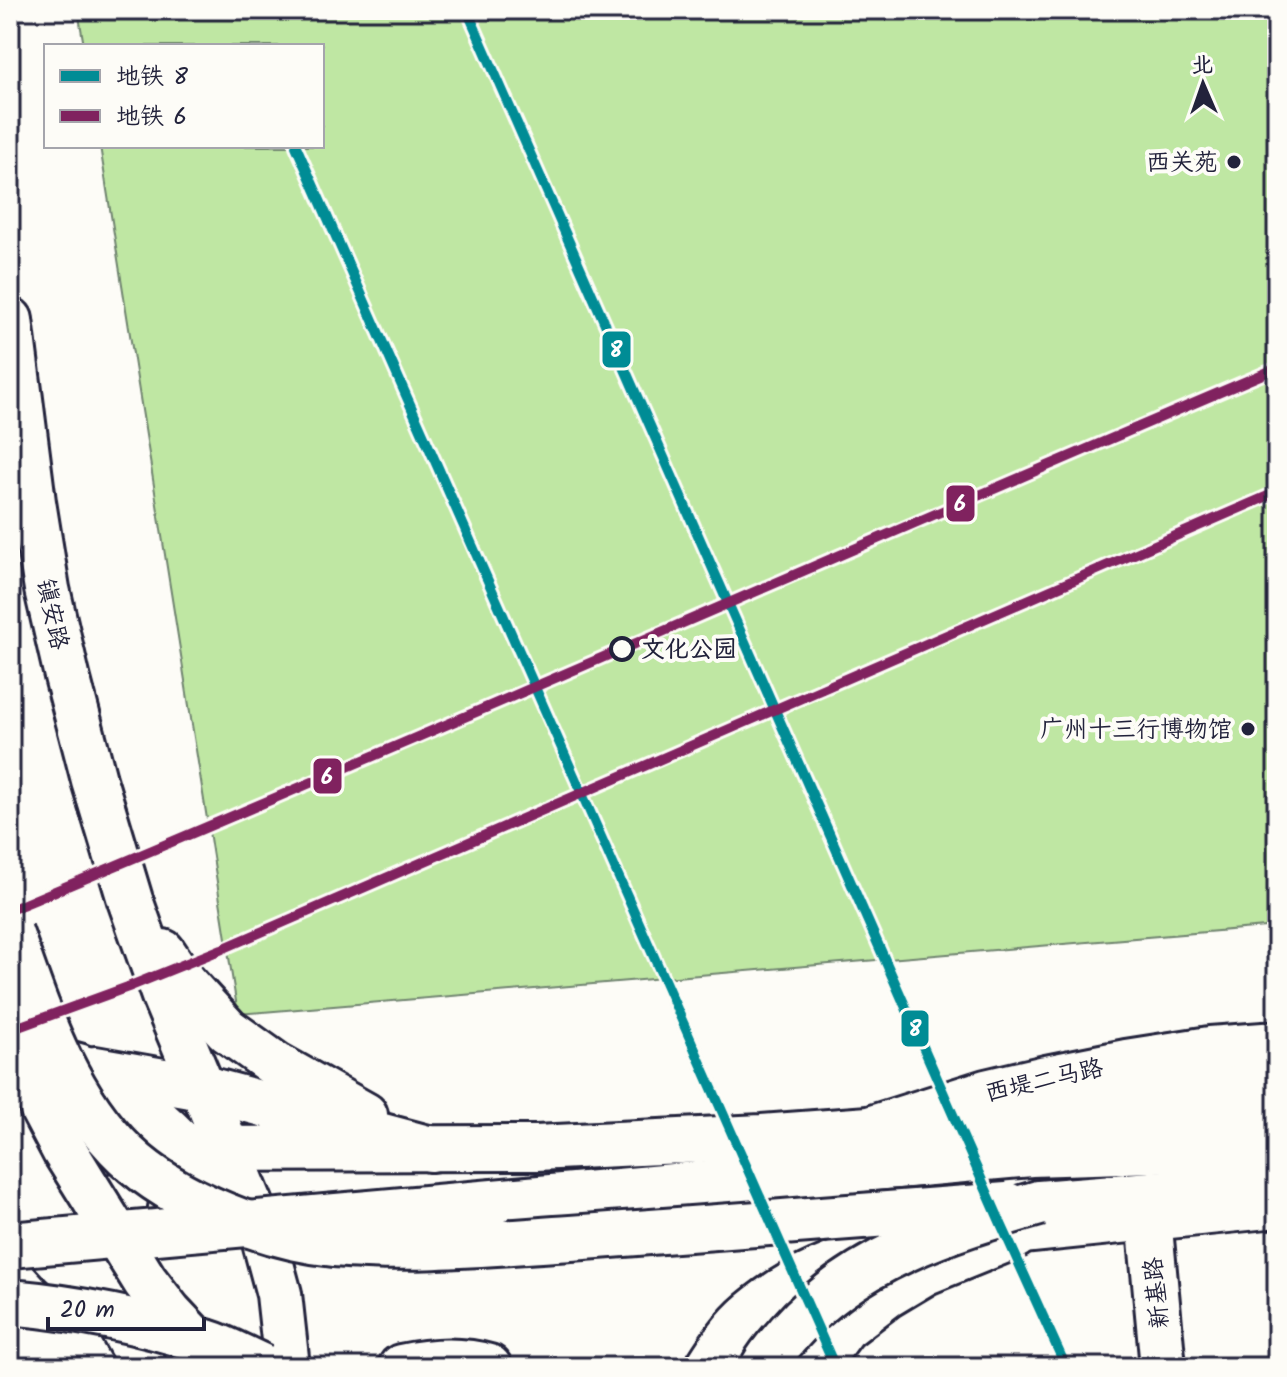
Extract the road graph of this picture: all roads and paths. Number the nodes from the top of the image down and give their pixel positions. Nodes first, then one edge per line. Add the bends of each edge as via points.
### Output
1 (10, 320) edge
2 (130, 900) junction
3 (10, 932) edge
4 (10, 1002) edge
5 (1277, 1044) edge
6 (10, 1055) edge
7 (1277, 1084) edge
8 (203, 1088) junction
9 (1277, 1121) edge
10 (869, 1129) junction
11 (10, 1132) edge
12 (1277, 1146) edge
13 (208, 1149) junction
14 (431, 1149) junction
15 (1277, 1184) edge
16 (1277, 1205) edge
17 (10, 1213) edge
18 (1036, 1216) junction
19 (1149, 1218) junction
20 (10, 1245) edge
21 (10, 1266) edge
22 (10, 1302) edge
23 (144, 1367) edge
24 (190, 1367) edge
25 (221, 1367) edge
26 (263, 1367) edge
27 (284, 1367) edge
28 (401, 1367) edge
29 (489, 1367) edge
30 (708, 1367) edge
31 (763, 1367) edge
32 (815, 1367) edge
33 (1163, 1367) edge

1 - 2 main road, 镇安路 via 47,589 86,751
2 - 8 main road
2 - 14 main road via 183,982 227,1030 276,1065
3 - 18 main road, bridge via 70,1081 127,1156 211,1209 294,1237 334,1244 430,1246 823,1217
4 - 25 main road, bridge via 43,1110 64,1150 145,1281
5 - 10 main road, 西堤二马路 via 1210,1049 1046,1078
6 - 8 main road
6 - 13 main road via 78,1066
7 - 10 main road
8 - 13 main road
8 - 14 main road
9 - 10 main road via 1018,1132
10 - 14 main road, 西堤二马路 via 614,1145
11 - 23 main road
12 - 20 main road, bridge via 1031,1154
13 - 14 main road
13 - 23 main road via 162,1155 133,1176 126,1192 122,1253
13 - 27 main road via 262,1231 279,1294
15 - 18 main road
16 - 19 main road
17 - 23 main road via 68,1269
18 - 19 main road
18 - 30 main road via 834,1263 750,1314
18 - 31 main road, bridge via 982,1220 879,1261 801,1320
18 - 32 main road via 886,1296 844,1328
19 - 33 main road, 新基路
21 - 24 main road, bridge via 95,1297 160,1339
22 - 26 main road, bridge via 126,1320 208,1342
28 - 29 main road via 472,1362

